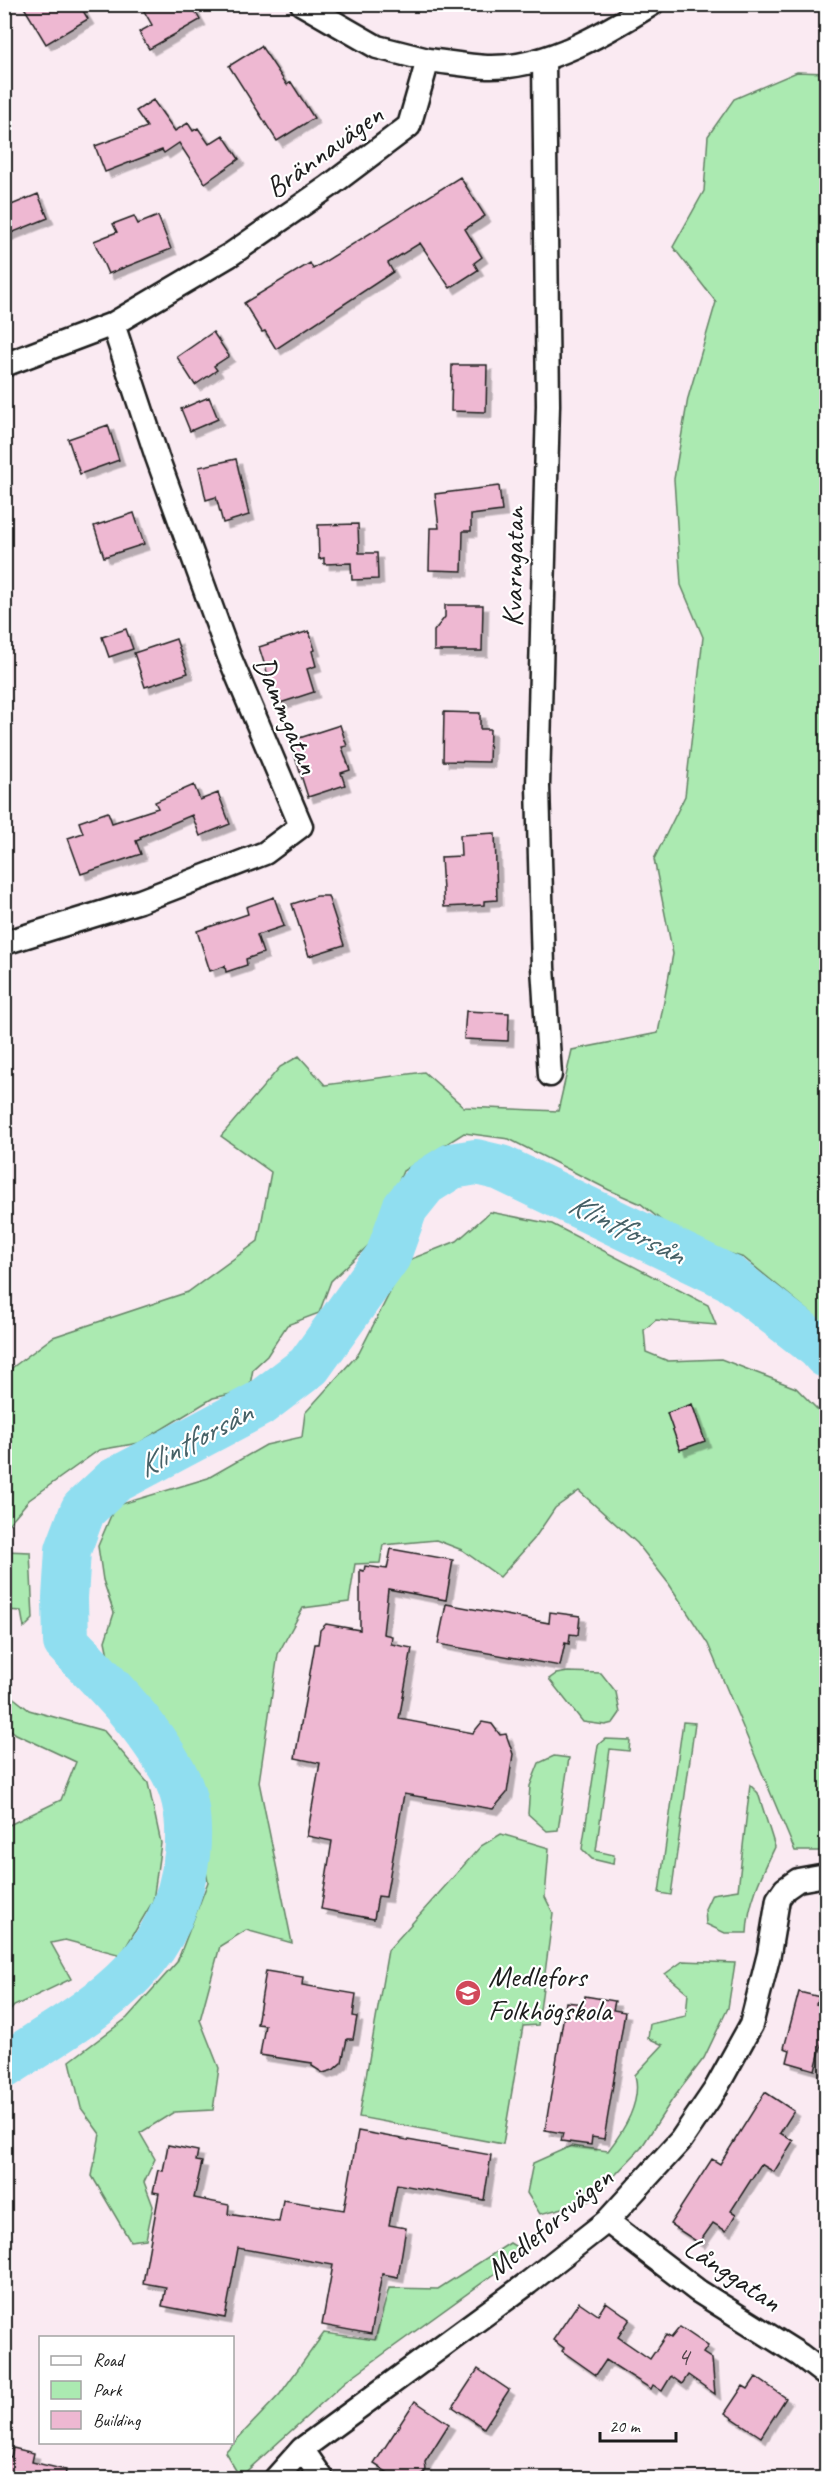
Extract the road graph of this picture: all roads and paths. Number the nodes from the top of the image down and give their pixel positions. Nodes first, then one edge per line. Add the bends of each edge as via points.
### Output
1 (302, 4) edge
2 (652, 4) edge
3 (428, 60) junction
4 (544, 60) junction
5 (113, 324) junction
6 (4, 365) edge
7 (4, 943) edge
8 (550, 1075) dead end
9 (826, 1875) edge
10 (607, 2221) junction
11 (826, 2375) edge
12 (302, 2449) junction
13 (276, 2478) edge
14 (322, 2478) edge

1 - 3 street via 377,47
2 - 4 street
3 - 4 street via 488,67
3 - 5 street, Brännavägen via 409,126 230,255
4 - 8 street, Kvarngatan via 548,405 538,786
5 - 6 street, Brännavägen
5 - 7 street, Dammgatan via 229,656 301,826 265,853 140,901
9 - 10 street, Medleforsvägen via 798,1880 778,1899 751,2025 681,2140
10 - 11 street, Långgatan via 698,2291
10 - 12 street, Medleforsvägen
12 - 13 street, Medleforsvägen
12 - 14 street

